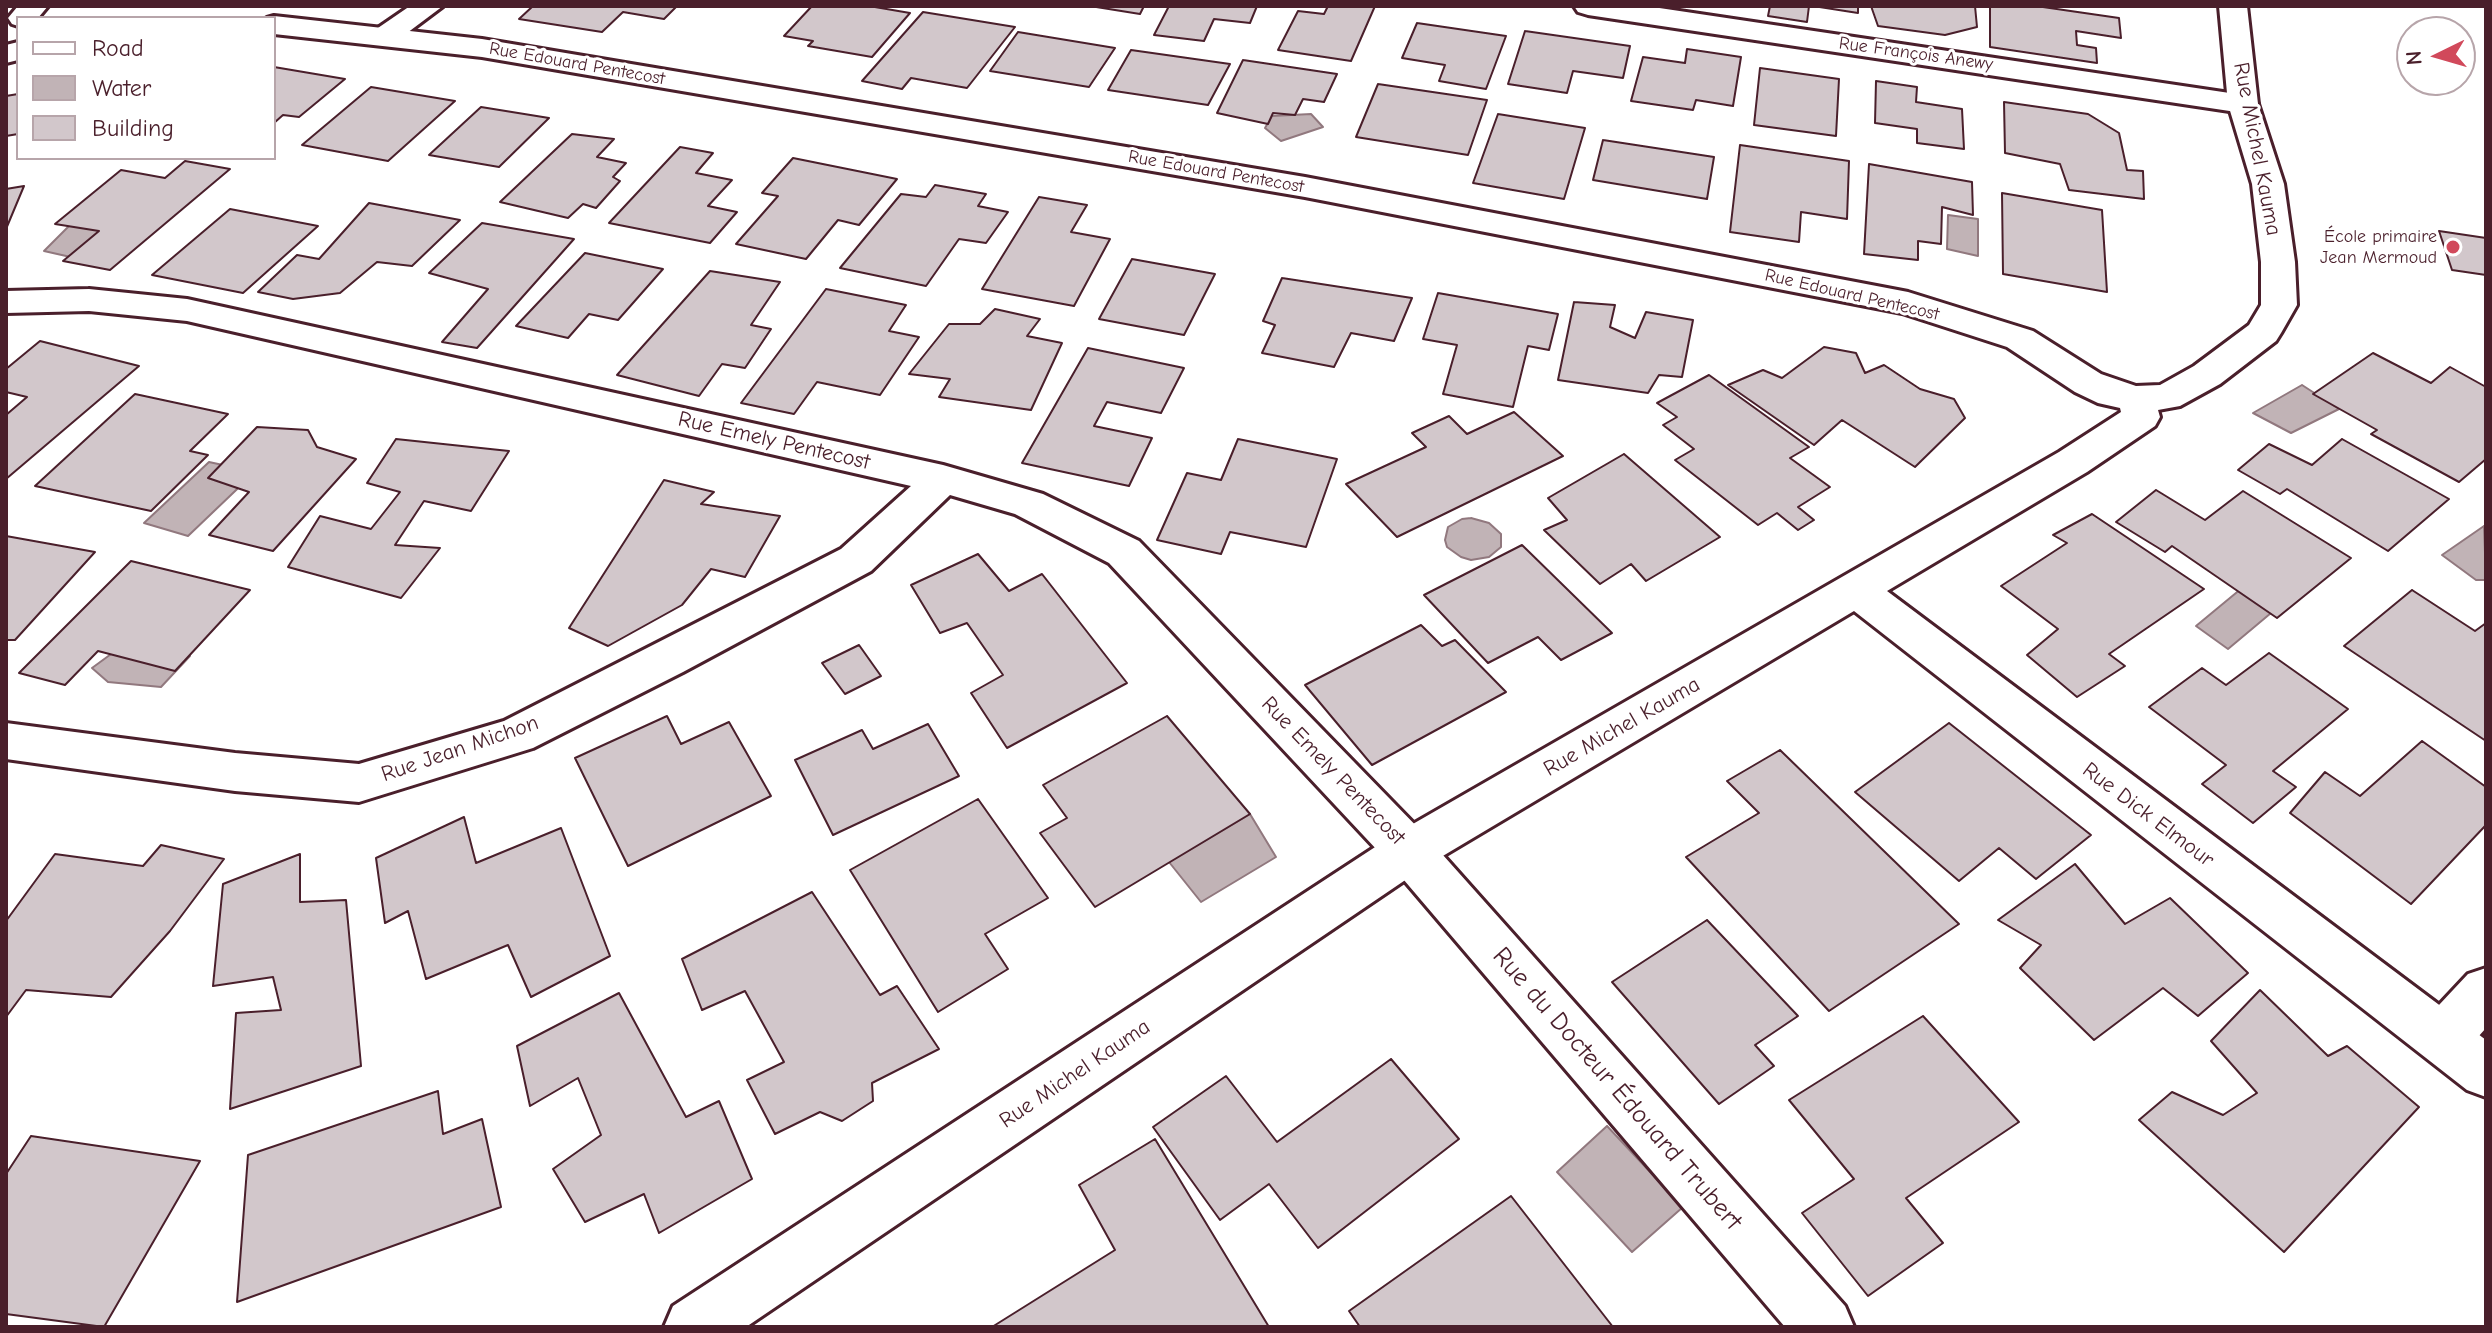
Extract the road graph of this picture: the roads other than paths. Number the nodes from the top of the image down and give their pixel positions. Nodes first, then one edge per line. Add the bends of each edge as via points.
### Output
1 (429, 6) edge
2 (1588, 6) edge
3 (2233, 6) edge
4 (276, 25) edge
5 (385, 36) junction
6 (2243, 104) junction
7 (6, 302) edge
8 (2136, 399) junction
9 (943, 479) junction
10 (1855, 589) junction
11 (6, 741) edge
12 (1409, 851) junction
13 (2486, 991) edge
14 (2443, 1038) junction
15 (2486, 1072) edge
16 (694, 1327) edge
17 (1824, 1327) edge

1 - 5 street
2 - 6 street, Rue François Anewy
3 - 6 street, Rue Michel Kauma
4 - 5 street, Rue Edouard Pentecost
5 - 8 street, Rue Edouard Pentecost via 1305,187 1908,303 2020,339 2099,388
6 - 8 street, Rue Michel Kauma via 2268,184 2279,305 2263,333 2207,375 2167,397
7 - 9 street, Rue Emely Pentecost via 89,300 187,310
8 - 10 street, Rue Michel Kauma via 2141,417
9 - 11 street, Rue Jean Michon via 856,560 667,660 517,735 359,783
9 - 12 street, Rue Emely Pentecost via 1029,504 1124,552
10 - 12 street, Rue Michel Kauma
10 - 14 street, Rue Dick Elmour
12 - 16 street, Rue Michel Kauma
12 - 17 street, Rue du Docteur Édouard Trubert
13 - 14 street
14 - 15 street, Rue Dick Elmour

